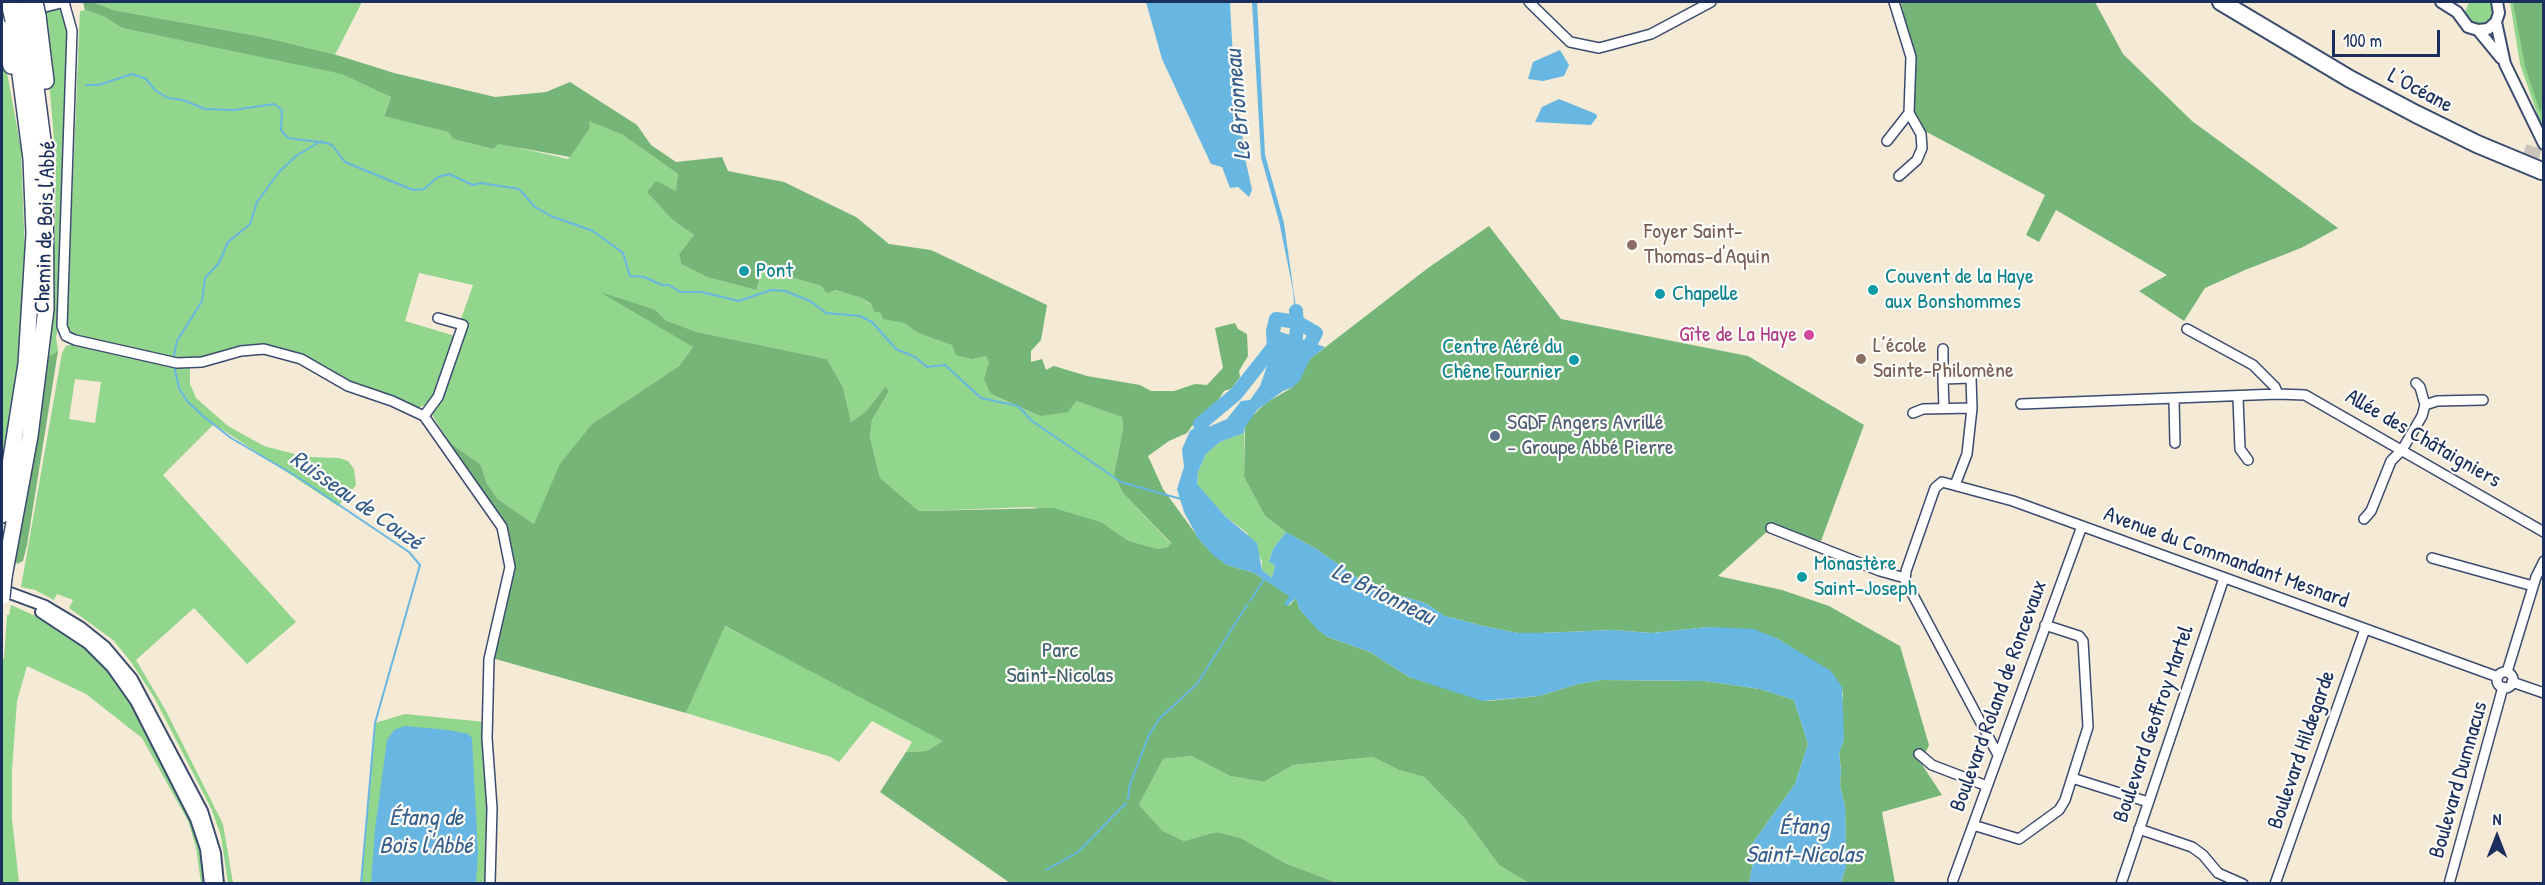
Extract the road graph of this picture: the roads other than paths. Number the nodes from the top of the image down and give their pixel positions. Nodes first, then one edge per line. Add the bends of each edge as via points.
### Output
1 (65, 2) edge
2 (1529, 2) edge
3 (1711, 2) edge
4 (1894, 2) edge
5 (2221, 2) edge
6 (2241, 2) edge
7 (2441, 2) edge
8 (2463, 2) edge
9 (2498, 2) edge
10 (20, 10) edge
11 (2461, 16) junction
12 (2496, 22) junction
13 (2478, 30) junction
14 (2505, 64) junction
15 (1909, 113) junction
16 (1887, 141) dead end
17 (2544, 144) edge
18 (2524, 152) tunnel mouth
19 (38, 157) junction
20 (2542, 171) edge
21 (1899, 176) dead end
22 (438, 318) dead end
23 (2187, 329) dead end
24 (1943, 349) dead end
25 (1943, 379) junction
26 (2416, 383) dead end
27 (2278, 394) junction
28 (2238, 398) junction
29 (2174, 400) junction
30 (2483, 400) dead end
31 (2021, 404) dead end
32 (2425, 405) junction
33 (1944, 408) junction
34 (1972, 408) junction
35 (1913, 413) dead end
36 (424, 416) junction
37 (2175, 443) dead end
38 (2402, 450) junction
39 (2248, 460) dead end
40 (1955, 485) junction
41 (2, 515) edge
42 (2364, 519) dead end
43 (2082, 526) junction
44 (1771, 528) dead end
45 (2544, 532) edge
46 (2432, 558) dead end
47 (2544, 561) edge
48 (1905, 578) junction
49 (2224, 578) junction
50 (3, 584) edge
51 (2533, 586) junction
52 (2, 597) edge
53 (2045, 625) junction
54 (2365, 628) junction
55 (2507, 672) junction
56 (2498, 677) junction
57 (2508, 685) junction
58 (2544, 693) edge
59 (1918, 754) dead end
60 (1998, 755) junction
61 (2072, 778) junction
62 (1987, 786) junction
63 (2148, 802) junction
64 (1973, 825) junction
65 (2139, 829) junction
66 (1953, 880) dead end
67 (210, 884) edge
68 (218, 884) edge
69 (490, 884) edge
70 (2121, 884) edge
71 (2243, 884) edge
72 (2275, 884) edge
73 (2450, 884) edge

1 - 10 street
1 - 36 street, Chemin de Bois l'Abbé via 72,31 62,326 66,336 177,363 202,362 241,351 274,351 301,359 348,386
2 - 3 street via 1570,42 1599,48 1651,34
4 - 15 street via 1911,57
5 - 20 highway, L’Océane via 2397,104
6 - 18 highway, L’Océane via 2409,99
7 - 11 street
8 - 11 street
9 - 12 street
10 - 19 highway
10 - 19 highway via 50,133
11 - 13 street via 2468,27
12 - 13 street
12 - 14 street
13 - 14 street
14 - 17 street
15 - 16 street
15 - 21 street via 1921,134 1923,148 1917,160
19 - 41 highway via 31,310
19 - 50 highway via 46,309 30,436
22 - 36 street via 463,325 438,397
23 - 27 street via 2253,365
24 - 25 street
25 - 33 street
25 - 34 street via 1971,378
26 - 32 street
27 - 28 street, Allée des Châtaigniers
27 - 38 street, Allée des Châtaigniers via 2305,395
28 - 29 street, Allée des Châtaigniers
28 - 39 street via 2240,449
29 - 31 street, Allée des Châtaigniers
29 - 37 street
30 - 32 street
32 - 38 street
33 - 34 street
33 - 35 street
34 - 40 street via 1966,454
36 - 69 street, Chemin de Bois l'Abbé via 502,527 509,554 510,567 489,659
38 - 42 street via 2391,461
38 - 45 street, Allée des Châtaigniers
40 - 43 street, Avenue du Commandant Mesnard
40 - 48 street, Avenue du Commandant Mesnard via 1940,482 1935,488
43 - 49 street, Avenue du Commandant Mesnard
43 - 53 street, Boulevard Roland de Roncevaux
44 - 48 street
46 - 51 street
47 - 51 street
48 - 60 street
49 - 54 street, Avenue du Commandant Mesnard
49 - 63 street, Boulevard Geoffroy Martel
50 - 52 highway, bridge
50 - 68 street via 80,627 105,647 132,679 202,811 215,853
51 - 55 street
52 - 67 street via 42,613 78,635 124,682 190,804 206,849
53 - 60 street, Boulevard Roland de Roncevaux
53 - 61 street via 2084,641 2088,727
54 - 56 street, Avenue du Commandant Mesnard
54 - 72 street, Boulevard Hildegarde
55 - 56 street
55 - 57 street via 2511,675
56 - 57 street via 2499,684
57 - 58 street
57 - 73 street, Boulevard Dumnacus
59 - 62 street via 1932,765
60 - 62 street, Boulevard Roland de Roncevaux
61 - 63 street
61 - 64 street via 2059,810 2023,837 2010,838
62 - 64 street, Boulevard Roland de Roncevaux
63 - 65 street, Boulevard Geoffroy Martel
64 - 66 street, Boulevard Roland de Roncevaux
65 - 70 street, Boulevard Geoffroy Martel
65 - 71 street via 2192,847 2218,873

